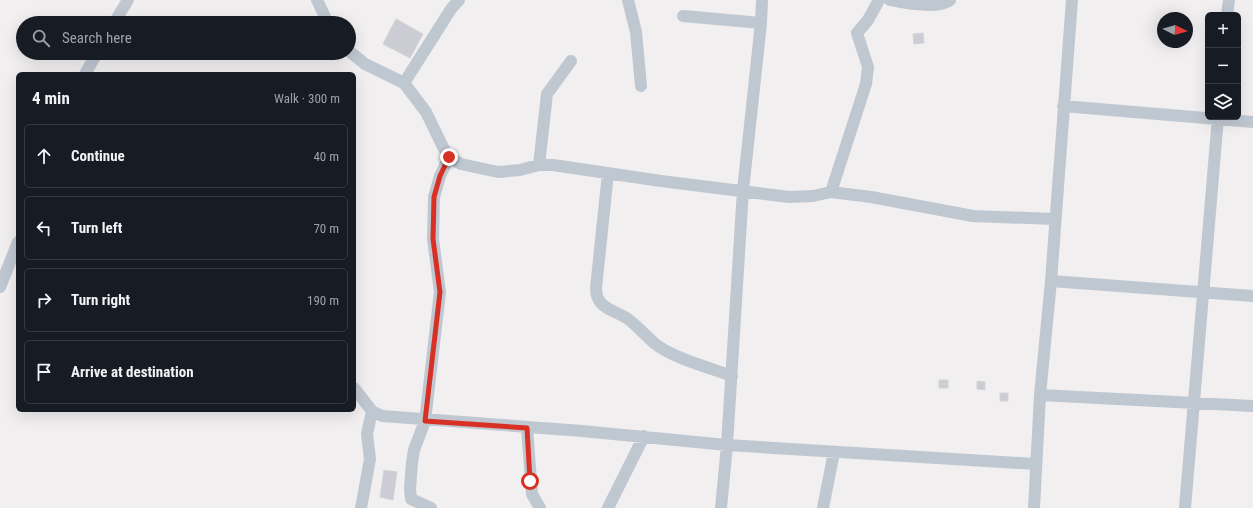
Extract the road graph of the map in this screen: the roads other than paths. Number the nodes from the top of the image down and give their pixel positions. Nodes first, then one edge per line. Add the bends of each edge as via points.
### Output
1 (128, 0) edge
2 (317, 0) edge
3 (459, 0) edge
4 (628, 0) edge
5 (762, 0) edge
6 (879, 0) edge
7 (890, 0) edge
8 (950, 0) edge
9 (1072, 0) edge
10 (1229, 0) edge
11 (1228, 12) edge
12 (118, 16) edge
13 (325, 16) edge
14 (683, 16) dead end
15 (761, 23) junction
16 (356, 57) edge
17 (93, 60) edge
18 (571, 61) dead end
19 (86, 72) edge
20 (404, 83) junction
21 (641, 86) dead end
22 (1063, 106) junction
23 (1205, 117) edge
24 (1218, 120) edge
25 (1236, 120) edge
26 (1253, 122) edge
27 (449, 157) junction
28 (539, 165) junction
29 (608, 173) junction
30 (743, 190) junction
31 (831, 192) junction
32 (1055, 219) junction
33 (16, 247) edge
34 (1051, 281) junction
35 (0, 287) edge
36 (1203, 291) junction
37 (1253, 296) edge
38 (732, 376) junction
39 (356, 391) edge
40 (1040, 395) junction
41 (1194, 403) junction
42 (1253, 406) edge
43 (372, 411) junction
44 (425, 421) junction
45 (527, 428) junction
46 (644, 436) junction
47 (727, 446) junction
48 (834, 452) junction
49 (1036, 464) junction
50 (361, 508) edge
51 (431, 508) edge
52 (540, 508) edge
53 (608, 508) edge
54 (721, 508) edge
55 (823, 508) edge
56 (1034, 508) edge
57 (1185, 508) edge

1 - 12 street
2 - 13 street
3 - 20 street
4 - 21 street via 636,32
5 - 15 street
6 - 31 street via 857,33 868,67 866,84
7 - 8 street via 935,6 946,4
9 - 22 street
10 - 11 street
14 - 15 street
15 - 30 street
16 - 20 street via 365,64
17 - 19 street
18 - 28 street via 547,94
20 - 27 street via 426,112
22 - 23 street
22 - 32 street
24 - 36 street
25 - 26 street
27 - 28 street via 461,164 498,172
27 - 44 street via 434,197 433,239 440,292
28 - 29 street
29 - 30 street via 661,182
29 - 38 street via 596,288 600,304 629,320 670,353
30 - 31 street via 789,197
30 - 38 street
31 - 32 street via 973,216
32 - 34 street
33 - 35 street
34 - 36 street
34 - 40 street
36 - 37 street
36 - 41 street
38 - 47 street
39 - 43 street
40 - 41 street
40 - 49 street
41 - 42 street
41 - 57 street
43 - 44 street via 382,416
43 - 50 street via 367,434 370,460
44 - 45 street
44 - 51 street via 414,450 410,489 411,499
45 - 46 street
45 - 52 street via 532,494
46 - 47 street
46 - 53 street
47 - 48 street
47 - 54 street
48 - 49 street
48 - 55 street
49 - 56 street

